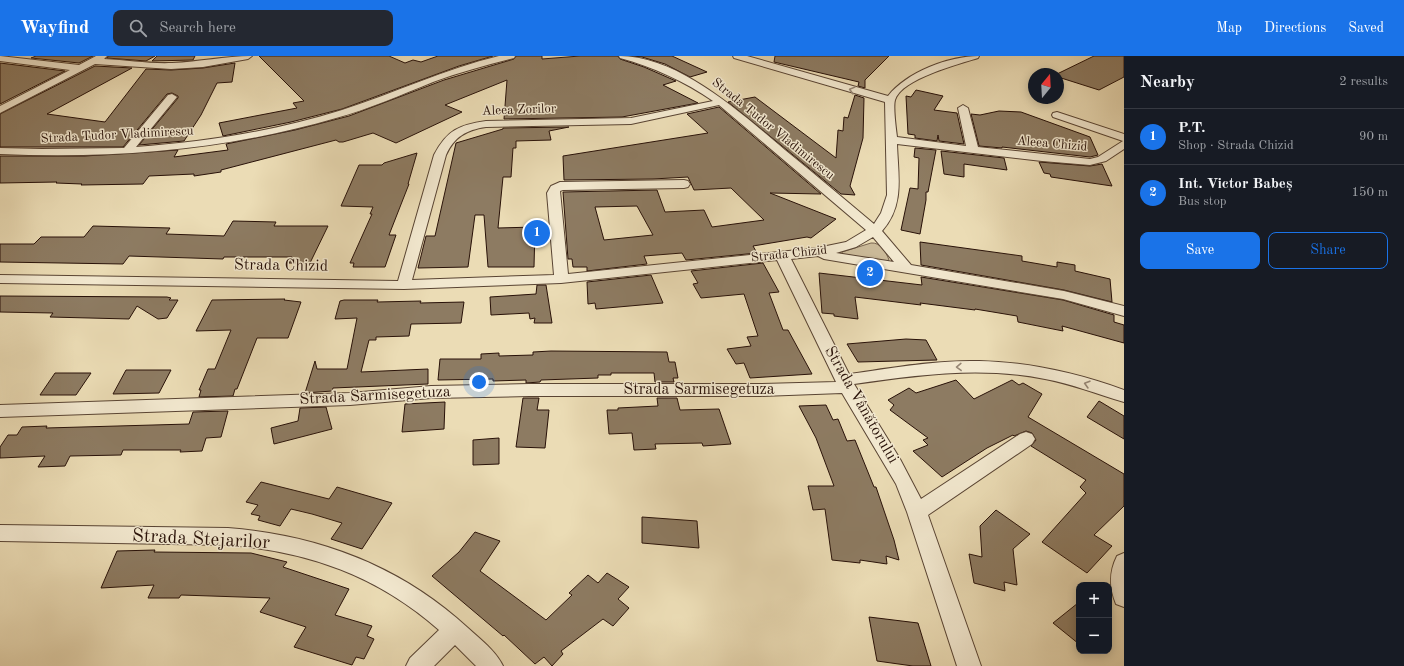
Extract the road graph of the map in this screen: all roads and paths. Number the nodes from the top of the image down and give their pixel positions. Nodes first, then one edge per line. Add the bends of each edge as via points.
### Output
1 (103, 56) edge
2 (248, 56) edge
3 (511, 56) edge
4 (623, 56) edge
5 (737, 56) edge
6 (975, 56) edge
7 (0, 58) edge
8 (94, 61) junction
9 (79, 68) junction
10 (172, 97) dead end
11 (890, 100) junction
12 (721, 102) junction
13 (963, 108) dead end
14 (0, 110) edge
15 (1057, 115) dead end
16 (1124, 138) edge
17 (892, 140) junction
18 (1124, 144) edge
19 (973, 150) junction
20 (0, 151) edge
21 (127, 151) junction
22 (684, 184) dead end
23 (874, 231) junction
24 (816, 254) junction
25 (782, 255) junction
26 (906, 268) junction
27 (0, 279) edge
28 (561, 279) junction
29 (404, 285) junction
30 (1124, 311) edge
31 (845, 384) junction
32 (1124, 396) edge
33 (0, 411) edge
34 (1026, 439) dead end
35 (918, 512) junction
36 (0, 533) edge
37 (1124, 562) edge
38 (1124, 597) edge
39 (454, 630) junction
40 (418, 666) edge
41 (491, 666) edge
42 (969, 666) edge

1 - 8 street
2 - 8 street via 203,64 171,66
3 - 21 street, Strada Tudor Vladimirescu via 464,68 365,106 296,126 231,140
4 - 12 street, Strada Tudor Vladimirescu via 673,74
11 -> 5 street
6 - 11 street via 920,74 907,82
7 - 9 street
8 - 9 street
9 - 14 street
10 - 21 street
11 - 17 street, Strada Chizid
12 - 23 street, Strada Tudor Vladimirescu
12 - 29 street, Aleea Zorilor via 641,120 492,123 477,125 456,133 447,141 440,155
13 - 19 street
15 - 16 street
17 - 19 street, Aleea Chizid
17 - 23 street, Strada Chizid via 891,206 883,222
18 - 19 street, Aleea Chizid via 1102,159 1090,162
20 - 21 street, Strada Tudor Vladimirescu
22 - 28 street via 560,186 555,189 553,192
23 - 24 street, Strada Chizid via 842,248
23 - 26 street, Strada Tudor Vladimirescu
24 - 25 street, Strada Chizid
24 - 26 street
25 - 28 street, Strada Chizid
25 - 31 street, Strada Vânătorului
26 - 30 street via 1038,290
27 - 29 street, Strada Chizid
28 - 29 street, Strada Chizid
32 -> 31 street, Strada Sarmisegetuza via 1084,383 997,367 945,368
31 - 33 street, Strada Sarmisegetuza via 760,390 431,392 350,399
31 - 35 street, Strada Vânătorului via 894,464
34 - 35 street
35 - 42 street, Strada Vânătorului
36 - 39 street, Strada Stejarilor via 207,536 264,540 315,551 357,566 409,594 434,611
37 - 38 street via 1121,572
39 - 40 street
39 - 41 street, Strada Stejarilor

